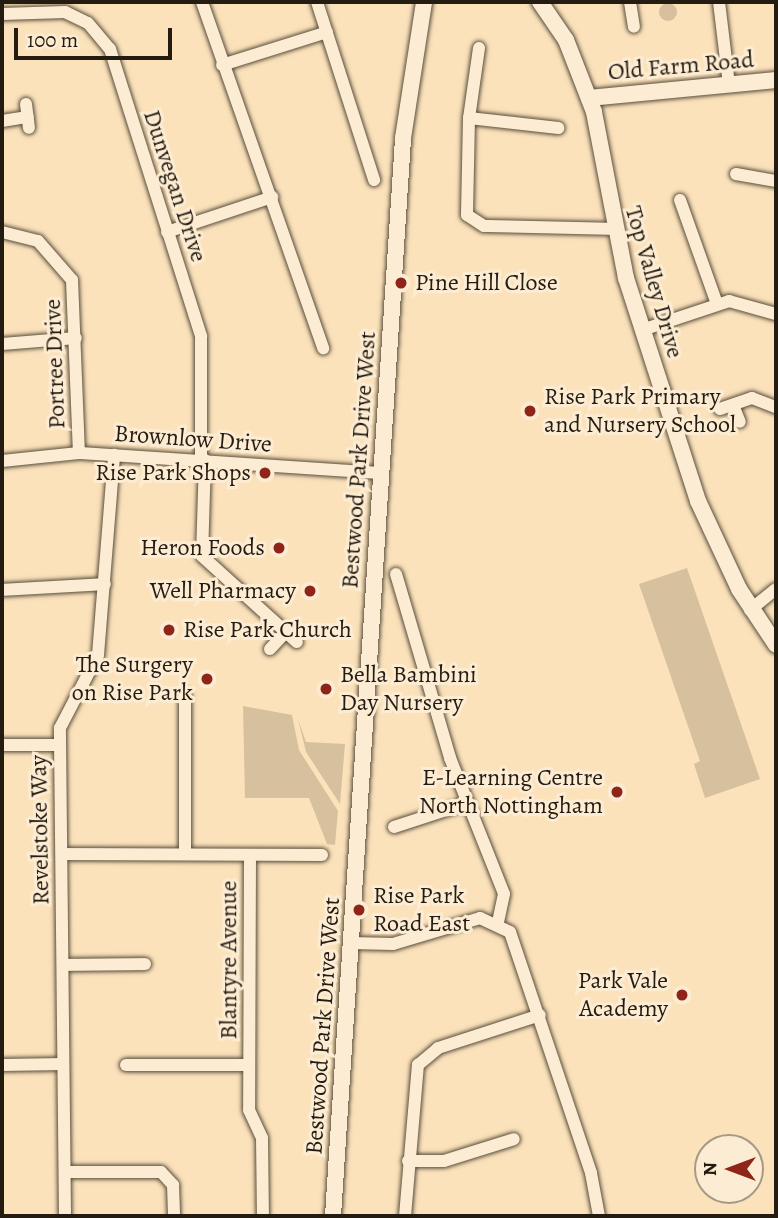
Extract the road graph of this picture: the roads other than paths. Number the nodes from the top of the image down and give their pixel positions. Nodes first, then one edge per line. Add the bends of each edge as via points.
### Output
1 (202, 2) edge
2 (317, 2) edge
3 (424, 2) edge
4 (540, 2) edge
5 (630, 2) edge
6 (719, 2) edge
7 (2, 14) edge
8 (634, 27) dead end
9 (327, 32) junction
10 (482, 58) dead end
11 (222, 65) junction
12 (776, 80) edge
13 (729, 85) junction
14 (591, 105) junction
15 (28, 116) dead end
16 (468, 118) junction
17 (2, 121) edge
18 (550, 123) dead end
19 (374, 180) dead end
20 (776, 181) edge
21 (746, 190) dead end
22 (272, 197) junction
23 (687, 206) dead end
24 (613, 229) junction
25 (2, 232) edge
26 (167, 232) junction
27 (717, 304) junction
28 (776, 314) edge
29 (642, 330) junction
30 (76, 338) junction
31 (2, 344) edge
32 (323, 348) dead end
33 (733, 405) junction
34 (776, 407) edge
35 (720, 409) dead end
36 (740, 422) dead end
37 (79, 453) junction
38 (114, 455) junction
39 (203, 459) junction
40 (2, 461) edge
41 (381, 473) junction
42 (396, 574) dead end
43 (105, 584) junction
44 (776, 589) edge
45 (2, 590) edge
46 (750, 610) junction
47 (284, 634) junction
48 (297, 642) dead end
49 (776, 645) edge
50 (270, 649) dead end
51 (185, 695) dead end
52 (2, 745) edge
53 (60, 745) junction
54 (468, 803) junction
55 (394, 827) dead end
56 (62, 853) junction
57 (185, 854) junction
58 (250, 855) junction
59 (322, 855) dead end
60 (498, 922) junction
61 (351, 943) junction
62 (145, 964) dead end
63 (63, 965) junction
64 (540, 1015) junction
65 (134, 1061) dead end
66 (64, 1064) junction
67 (2, 1065) edge
68 (249, 1065) junction
69 (514, 1139) dead end
70 (408, 1161) junction
71 (65, 1172) junction
72 (65, 1216) edge
73 (174, 1216) edge
74 (263, 1216) edge
75 (333, 1216) edge
76 (404, 1216) edge
77 (599, 1216) edge

1 - 11 street
2 - 9 street
3 - 41 street, Bestwood Park Drive West via 404,127
4 - 14 street, Top Valley Drive via 566,40
5 - 8 street
6 - 13 street
7 - 26 street, Dunvegan Drive via 54,10 101,34
9 - 11 street
9 - 19 street via 370,146
10 - 16 street
11 - 22 street
12 - 13 street, Old Farm Road
13 - 14 street, Old Farm Road via 609,96
14 - 24 street, Top Valley Drive
15 - 17 street
16 - 18 street
16 - 24 street via 463,200 471,220 588,233
20 - 21 street via 742,175
22 - 26 street
22 - 32 street
23 - 27 street
24 - 29 street, Top Valley Drive
25 - 30 street, Portree Drive via 38,241 63,264 75,294
26 - 39 street, Dunvegan Drive via 204,355
27 - 28 street via 740,300
27 - 29 street
29 - 46 street, Top Valley Drive via 698,501
30 - 31 street
30 - 37 street, Portree Drive
33 - 34 street via 752,398
33 - 35 street
33 - 36 street
37 - 38 street, Brownlow Drive
37 - 40 street, Brownlow Drive
38 - 39 street, Brownlow Drive
38 - 43 street, Revelstoke Way
39 - 41 street, Brownlow Drive
39 - 47 street, Dunvegan Drive via 202,556
41 - 61 street, Bestwood Park Drive West
42 - 54 street via 400,606
43 - 45 street
43 - 53 street, Revelstoke Way via 98,655 65,714
44 - 46 street
46 - 49 street, Top Valley Drive
47 - 48 street, Dunvegan Drive
47 - 50 street
51 - 57 street via 191,709
52 - 53 street
53 - 56 street, Revelstoke Way
54 - 55 street
54 - 60 street via 504,894
56 - 57 street, Blantyre Avenue
56 - 63 street, Revelstoke Way
57 - 58 street, Blantyre Avenue
58 - 59 street, Blantyre Avenue via 307,861
58 - 68 street, Blantyre Avenue
60 - 61 street via 471,920 386,945
60 - 64 street via 515,939
61 - 75 street, Bestwood Park Drive West
62 - 63 street
63 - 66 street, Revelstoke Way
64 - 70 street via 424,1057 415,1074
64 - 77 street
65 - 68 street
66 - 67 street
66 - 71 street, Revelstoke Way
68 - 74 street, Blantyre Avenue via 249,1114 262,1138
69 - 70 street via 444,1161
70 - 76 street
71 - 72 street, Revelstoke Way
71 - 73 street via 161,1172 173,1185

